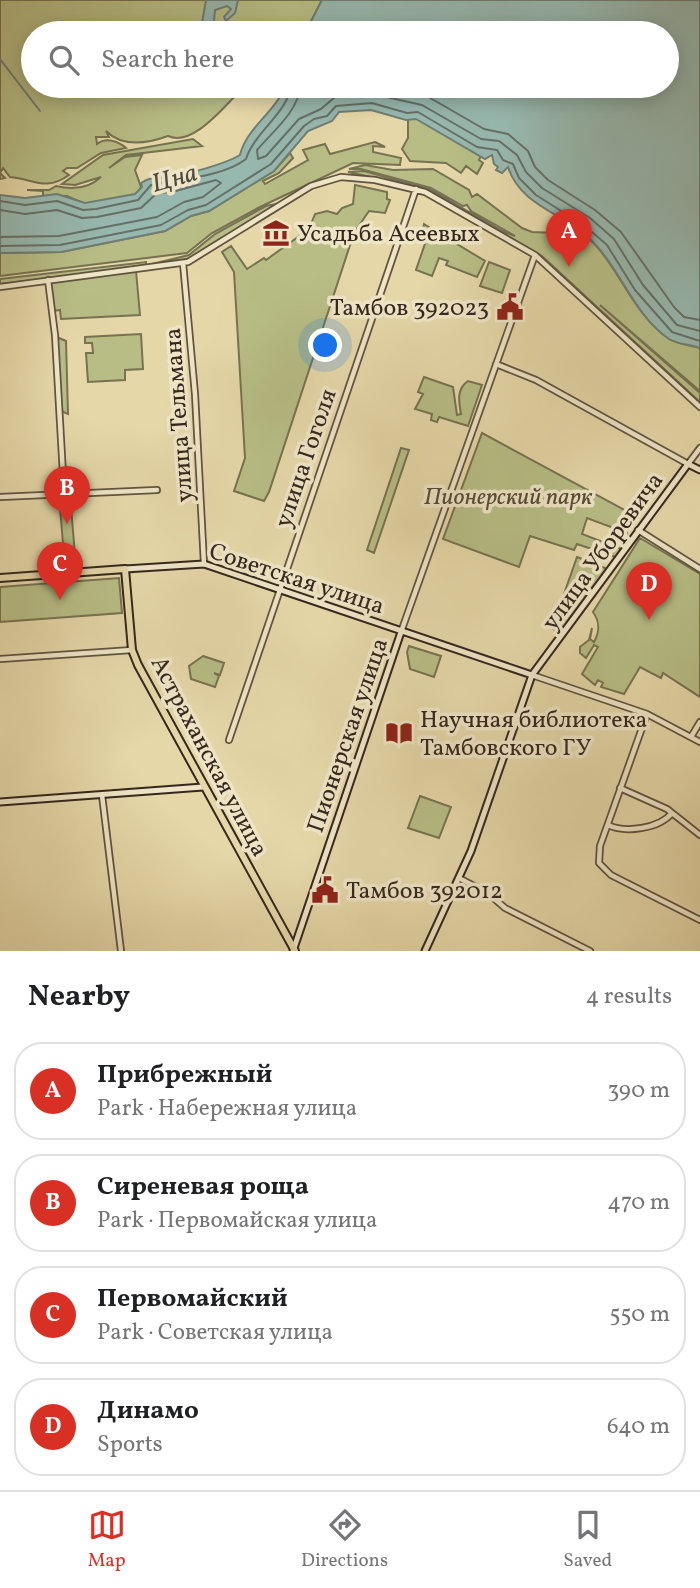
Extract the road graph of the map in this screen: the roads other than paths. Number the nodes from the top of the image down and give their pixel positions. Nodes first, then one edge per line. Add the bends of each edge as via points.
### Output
1 (416, 189) junction
2 (535, 255) junction
3 (183, 263) junction
4 (48, 280) junction
5 (0, 287) edge
6 (496, 364) junction
7 (700, 407) edge
8 (700, 448) edge
9 (688, 464) junction
10 (700, 470) edge
11 (157, 490) dead end
12 (64, 492) junction
13 (0, 497) edge
14 (637, 529) junction
15 (204, 564) junction
16 (124, 569) junction
17 (700, 569) edge
18 (0, 578) edge
19 (278, 590) junction
20 (401, 632) junction
21 (132, 650) junction
22 (0, 659) edge
23 (532, 675) junction
24 (647, 714) junction
25 (700, 722) edge
26 (691, 737) junction
27 (229, 740) dead end
28 (700, 742) edge
29 (203, 787) junction
30 (620, 788) junction
31 (102, 795) junction
32 (0, 802) edge
33 (672, 813) junction
34 (608, 825) junction
35 (700, 835) edge
36 (459, 878) junction
37 (700, 920) edge
38 (294, 950) edge
39 (121, 951) edge
40 (425, 951) edge
41 (590, 951) edge

1 - 2 street
1 - 3 street via 353,177 327,179
1 - 19 street, улица Гоголя
2 - 6 street, Пионерская улица
2 - 7 street
3 - 4 street
3 - 15 street, улица Тельмана
4 - 5 street
4 - 12 street
6 - 9 street via 557,391
6 - 20 street, Пионерская улица
8 - 9 street, улица Уборевича
9 - 10 main road
9 - 14 main road, улица Уборевича
11 - 12 street
12 - 13 street
14 - 17 street
14 - 23 main road, улица Уборевича
15 - 16 main road, Советская улица
15 - 19 main road, Советская улица
16 - 18 main road, Советская улица
16 - 21 main road, Астраханская улица
19 - 20 main road, Советская улица
19 - 27 street, улица Гоголя
20 - 23 main road, Советская улица
20 - 38 main road, Пионерская улица
21 - 22 street
21 - 29 main road, Астраханская улица
23 - 24 street
23 - 36 main road, улица Уборевича
24 - 26 street
24 - 30 street
25 - 26 street
26 - 28 street
29 - 31 main road
29 - 38 main road, Астраханская улица
30 - 33 street
30 - 34 street
31 - 32 main road
31 - 39 street
33 - 34 street via 664,821 639,828 618,830
33 - 35 street
34 - 37 street via 599,863 611,875
36 - 40 main road, улица Уборевича
36 - 41 street via 505,908

